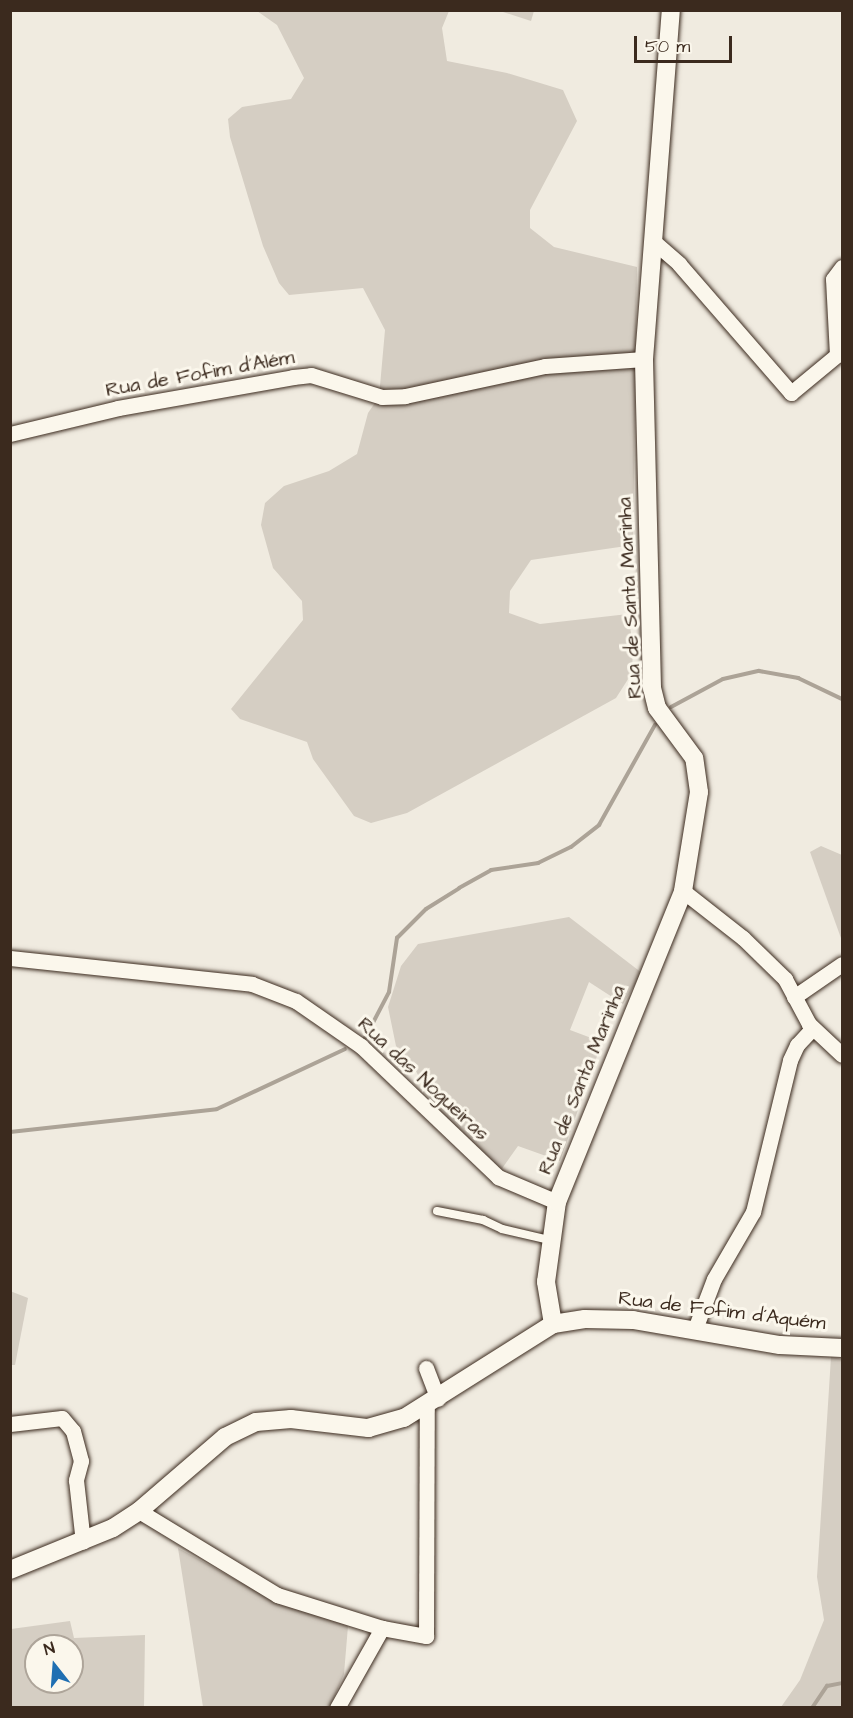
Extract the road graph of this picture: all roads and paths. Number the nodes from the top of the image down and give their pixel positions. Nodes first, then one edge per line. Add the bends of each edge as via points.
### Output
1 (671, 10) edge
2 (653, 241) junction
3 (843, 267) edge
4 (644, 359) junction
5 (10, 434) edge
6 (683, 891) junction
7 (10, 958) edge
8 (843, 964) edge
9 (794, 997) junction
10 (813, 1028) junction
11 (843, 1055) edge
12 (557, 1202) junction
13 (437, 1211) dead end
14 (549, 1240) junction
15 (553, 1324) junction
16 (695, 1329) junction
17 (843, 1348) edge
18 (426, 1368) dead end
19 (433, 1402) junction
20 (10, 1424) edge
21 (139, 1511) junction
22 (83, 1542) junction
23 (10, 1570) edge
24 (382, 1628) junction
25 (337, 1707) edge

1 - 2 street, Rua de Santa Marinha
2 - 3 street via 679,264 791,393 837,355 833,279
2 - 4 street, Rua de Santa Marinha
4 - 5 street, Rua de Fofim d´Além via 545,366 405,396 382,397 311,375 293,377 118,408
4 - 6 street, Rua de Santa Marinha via 652,688 657,708 686,745 699,774
6 - 9 street via 743,938 784,979
6 - 12 street, Rua de Santa Marinha
7 - 12 street, Rua das Nogueiras via 252,984 296,1001 361,1046 498,1177
8 - 9 street
9 - 10 street
10 - 11 street
10 - 16 street via 789,1060 768,1163 753,1212 714,1279
12 - 14 street, Rua de Santa Marinha
13 - 14 lane
14 - 15 street, Rua de Santa Marinha via 546,1291
15 - 16 street, Rua de Fofim d´Aquém via 585,1319 633,1320
15 - 19 street, Rua de Fofim d´Aquém
16 - 17 street, Rua de Fofim d´Aquém via 780,1345
18 - 19 street
19 - 21 street, Rua de Fofim d´Aquém via 404,1418 369,1428 291,1419 256,1422 225,1437
19 - 24 street via 426,1636
20 - 22 street via 62,1418 73,1431 81,1461 76,1480
21 - 22 street, Rua de Fofim d´Aquém
21 - 24 street via 277,1595
22 - 23 street, Rua de Fofim d´Aquém
24 - 25 street

